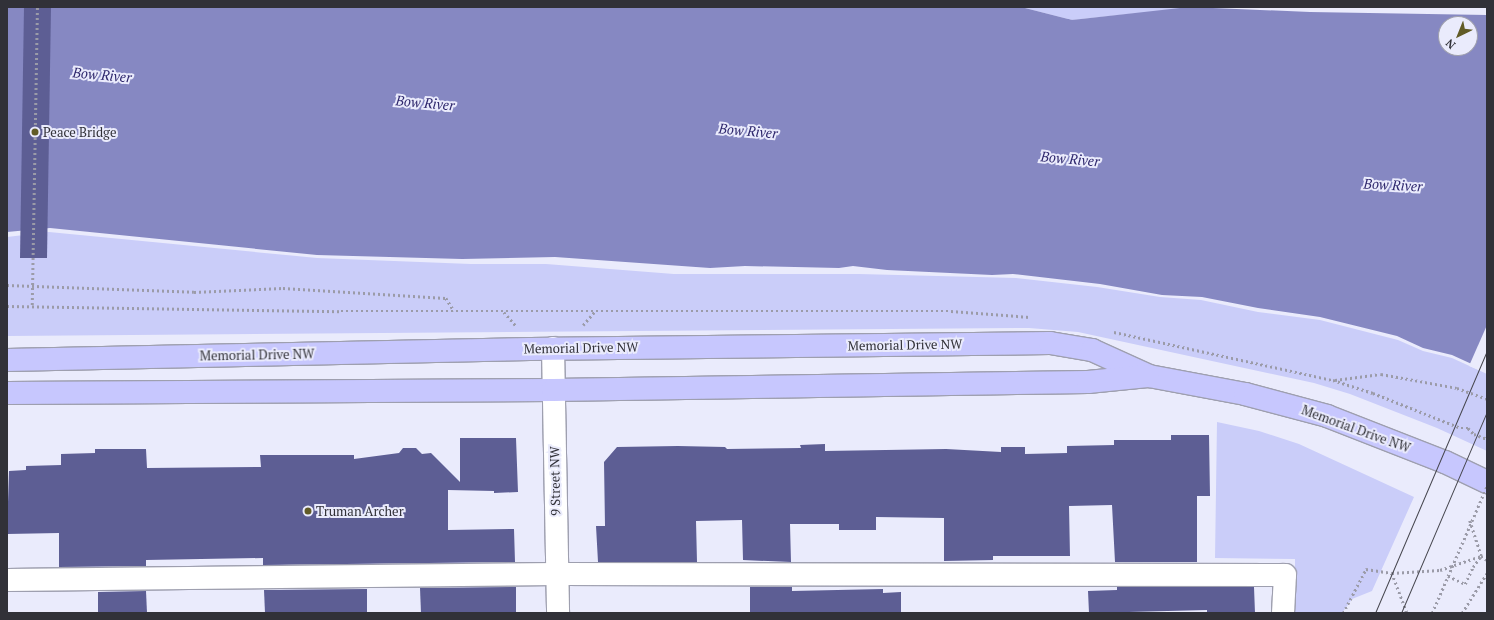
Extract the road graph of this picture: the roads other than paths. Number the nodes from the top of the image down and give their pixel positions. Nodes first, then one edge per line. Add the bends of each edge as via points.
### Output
1 (553, 348) junction
2 (7, 360) edge
3 (1149, 376) junction
4 (553, 390) junction
5 (7, 394) edge
6 (1487, 482) edge
7 (557, 574) junction
8 (7, 580) edge
9 (558, 613) edge
10 (1283, 613) edge

1 - 2 main road, Memorial Drive NW
1 - 3 main road, Memorial Drive NW via 1050,343 1092,350
1 - 4 street, 9 Street NW
3 - 4 main road, Memorial Drive NW via 1088,382
3 - 6 main road, Memorial Drive NW via 1245,394 1327,416 1445,462
4 - 5 main road, Memorial Drive NW
4 - 7 street, 9 Street NW
7 - 8 street
7 - 9 street, 9 Street NW
7 - 10 street via 1285,575

